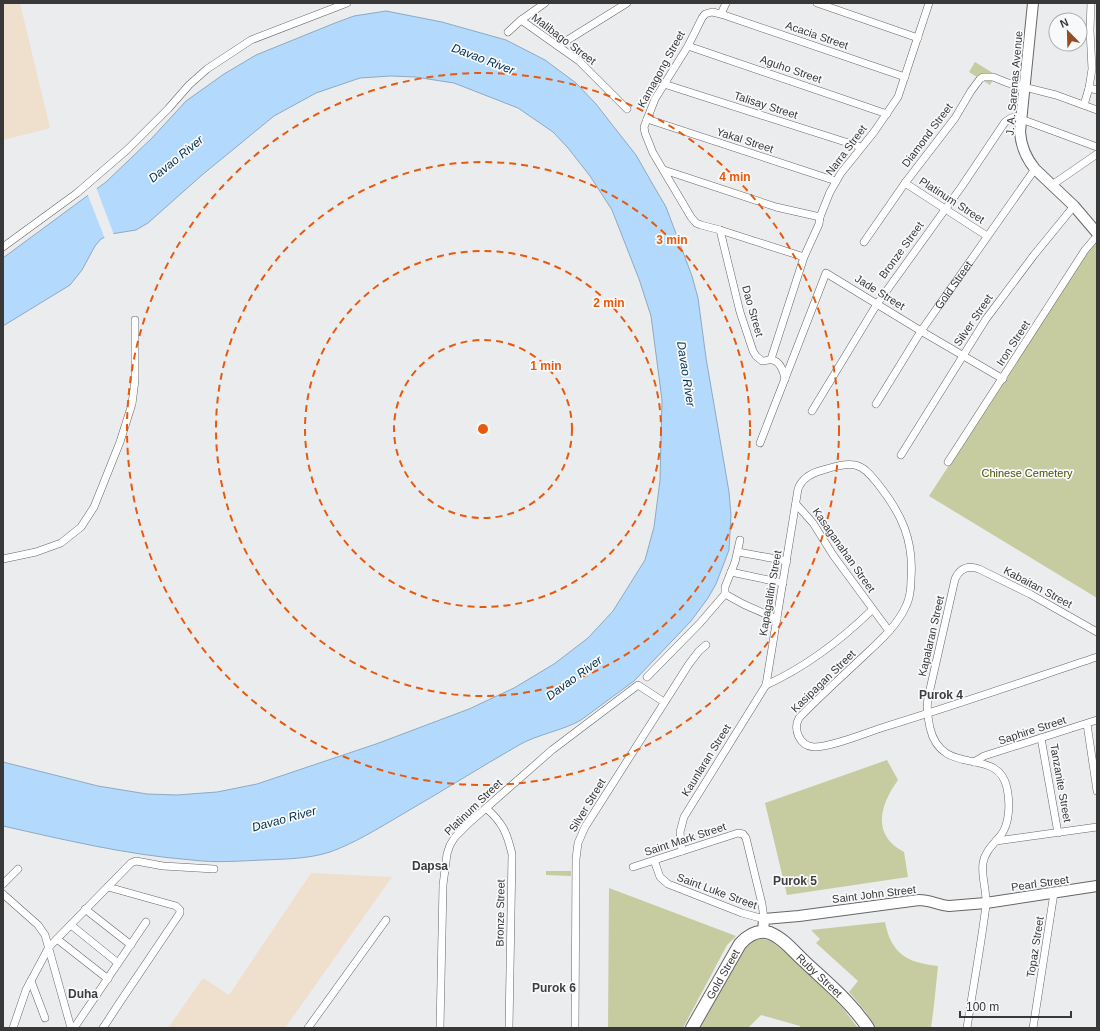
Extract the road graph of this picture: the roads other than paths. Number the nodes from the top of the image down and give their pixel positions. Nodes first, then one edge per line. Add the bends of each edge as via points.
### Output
1 (347, 3) edge
2 (545, 3) edge
3 (627, 3) edge
4 (726, 3) edge
5 (817, 3) edge
6 (929, 3) edge
7 (1033, 3) edge
8 (1091, 3) edge
9 (618, 5) edge
10 (721, 14) junction
11 (521, 20) junction
12 (508, 32) dead end
13 (918, 38) junction
14 (558, 46) junction
15 (688, 46) junction
16 (905, 77) junction
17 (664, 84) junction
18 (1025, 87) junction
19 (1089, 88) junction
20 (1097, 90) edge
21 (1084, 105) junction
22 (628, 109) dead end
23 (1097, 110) edge
24 (887, 114) junction
25 (1021, 117) junction
26 (647, 119) junction
27 (861, 147) junction
28 (1097, 147) edge
29 (1097, 154) edge
30 (1035, 169) junction
31 (664, 170) junction
32 (836, 181) junction
33 (905, 183) junction
34 (1052, 186) junction
35 (1074, 206) junction
36 (945, 209) junction
37 (820, 217) junction
38 (720, 230) junction
39 (1097, 232) edge
40 (987, 236) junction
41 (1097, 236) edge
42 (864, 242) dead end
43 (3, 247) edge
44 (804, 257) junction
45 (877, 304) junction
46 (135, 320) dead end
47 (921, 331) junction
48 (963, 356) junction
49 (771, 359) junction
50 (786, 379) junction
51 (1003, 379) junction
52 (876, 404) dead end
53 (812, 411) dead end
54 (760, 443) dead end
55 (901, 455) dead end
56 (948, 462) dead end
57 (796, 504) junction
58 (740, 540) dead end
59 (738, 552) junction
60 (3, 559) edge
61 (787, 561) junction
62 (968, 567) joint
63 (731, 572) junction
64 (783, 583) junction
65 (725, 594) junction
66 (872, 610) junction
67 (777, 619) junction
68 (889, 631) junction
69 (1097, 632) edge
70 (706, 645) dead end
71 (1097, 657) edge
72 (647, 677) dead end
73 (766, 685) junction
74 (664, 702) junction
75 (927, 714) junction
76 (1097, 720) edge
77 (1086, 724) junction
78 (1041, 738) junction
79 (974, 762) junction
80 (1097, 791) edge
81 (486, 808) junction
82 (1097, 827) edge
83 (1058, 833) junction
84 (996, 841) junction
85 (682, 851) junction
86 (654, 860) junction
87 (633, 867) dead end
88 (18, 869) dead end
89 (214, 870) dead end
90 (3, 884) edge
91 (108, 886) junction
92 (1097, 886) edge
93 (1054, 893) junction
94 (3, 894) edge
95 (986, 903) junction
96 (86, 909) junction
97 (764, 919) junction
98 (386, 920) dead end
99 (146, 922) dead end
100 (71, 924) junction
101 (763, 932) junction
102 (57, 939) junction
103 (131, 945) junction
104 (49, 947) junction
105 (118, 963) junction
106 (108, 979) junction
107 (31, 981) junction
108 (45, 1018) dead end
109 (13, 1028) edge
110 (71, 1028) edge
111 (74, 1028) edge
112 (104, 1028) edge
113 (308, 1028) edge
114 (440, 1028) edge
115 (509, 1028) edge
116 (575, 1028) edge
117 (692, 1028) edge
118 (868, 1028) edge
119 (966, 1028) edge
120 (1034, 1028) edge

1 - 43 street via 251,40 207,69 188,85 128,149 76,193
2 - 11 street
3 - 9 street
4 - 10 street
5 - 13 street
6 - 13 street, Narra Street
7 - 18 street, J. A. Sarenas Avenue
8 - 19 street via 1092,69
9 - 14 street
10 - 15 street, Kamagong Street via 705,14 698,22
10 - 16 street, Acacia Street
11 - 12 street
11 - 14 street, Malibago Street
13 - 16 street, Narra Street
14 - 22 street, Malibago Street via 579,61
15 - 17 street, Kamagong Street
15 - 24 street, Aguho Street
16 - 24 street, Narra Street via 898,97
17 - 26 street, Kamagong Street
17 - 27 street, Talisay Street
18 - 21 street, Diamond Street
18 - 25 street, J. A. Sarenas Avenue
18 - 33 street, Diamond Street via 993,77 980,79 955,118
19 - 20 street
19 - 21 street
21 - 23 street, Diamond Street
24 - 27 street, Narra Street
25 - 28 street
25 - 30 street, J. A. Sarenas Avenue via 1022,147
25 - 36 street, Bronze Street via 1011,118 1005,122
26 - 31 street, Kamagong Street via 644,133
26 - 32 street, Yakal Street
27 - 32 street, Narra Street
29 - 34 street
30 - 34 street, J. A. Sarenas Avenue
30 - 40 street, Gold Street
31 - 37 street via 776,207
31 - 38 street, Kamagong Street via 691,218 701,226
32 - 37 street, Narra Street
33 - 36 street, Platinum Street
33 - 42 street, Diamond Street
34 - 35 street, J. A. Sarenas Avenue
35 - 39 street, J. A. Sarenas Avenue
35 - 48 street, Silver Street via 1011,285
36 - 40 street, Platinum Street
36 - 45 street, Bronze Street
37 - 44 street, Narra Street
38 - 44 street, Kamagong Street
38 - 49 street, Dao Street via 740,312 753,351 762,361
40 - 47 street, Gold Street
41 - 51 street, Iron Street via 1085,250
44 - 49 street, Narra Street
45 - 47 street, Jade Street
45 - 50 street, Jade Street via 826,273
45 - 53 street, Bronze Street
46 - 60 street via 135,380 132,404 94,507 81,527 61,542 36,552
47 - 48 street, Jade Street
47 - 52 street, Gold Street
48 - 51 street, Jade Street
48 - 55 street, Silver Street
49 - 50 street, Dao Street via 776,361
50 - 54 street
51 - 56 street, Iron Street
57 - 61 street, Kapagalitin Street
57 - 66 street, Kasaganahan Street via 813,523
57 - 68 street, Kasipagan Street via 798,489 804,478 834,466 856,465 862,468 885,492 907,534 912,562 909,599 902,615
58 - 59 street
59 - 61 street
59 - 63 street
61 - 64 street, Kapagalitin Street
62 - 69 street, Kabaitan Street via 979,569 1030,594
62 - 75 street, Kapalaran Street via 960,571 955,579 928,698
63 - 64 street
63 - 65 street
64 - 67 street, Kapagalitin Street
65 - 67 street
65 - 72 street
66 - 68 street, Kasaganahan Street
66 - 73 street, Kasaganahan Street via 834,644
67 - 73 street, Kapagalitin Street
68 - 75 street, Kasipagan Street via 799,718 796,728 800,739 807,746 821,746
70 - 74 street, Silver Street via 693,657
71 - 75 street, Kasipagan Street
73 - 85 street, Kaunlaran Street via 684,817 680,832
74 - 81 street, Platinum Street via 638,685 552,750
74 - 116 street, Silver Street via 585,827 578,843
75 - 79 street, Kapalaran Street via 933,738 940,747 951,755
76 - 77 street, Saphire Street
77 - 78 street, Saphire Street
77 - 80 street
78 - 79 street, Saphire Street via 984,756
78 - 83 street, Tanzanite Street
79 - 84 street, Kapalaran Street via 997,769 1007,786 1006,827
81 - 114 street, Platinum Street via 455,837 447,854 443,885
81 - 115 street, Bronze Street via 503,826 512,854
82 - 83 street
83 - 84 street
84 - 95 street, Kapalaran Street via 984,861
85 - 86 street, Saint Mark Street
85 - 97 street, Saint Mark Street via 738,833 743,834
86 - 87 street, Saint Mark Street
86 - 97 street, Saint Luke Street via 660,877 668,884
88 - 90 street
89 - 91 street via 136,861
91 - 96 street
91 - 112 street via 176,906 180,913
92 - 93 street, Pearl Street
93 - 95 street, Pearl Street
93 - 120 street, Topaz Street
94 - 104 street via 40,928
95 - 97 street, Saint John Street via 949,906 919,900
95 - 119 street, Kapalaran Street
96 - 100 street
96 - 103 street
97 - 101 street
98 - 113 street
99 - 103 street
100 - 102 street
100 - 105 street
101 - 117 main road, Gold Street via 750,935 740,944
101 - 118 main road, Ruby Street via 774,935 787,945 847,1002
102 - 104 street
102 - 106 street
103 - 105 street
104 - 107 street
104 - 110 street
105 - 106 street
106 - 111 street
107 - 108 street
107 - 109 street

